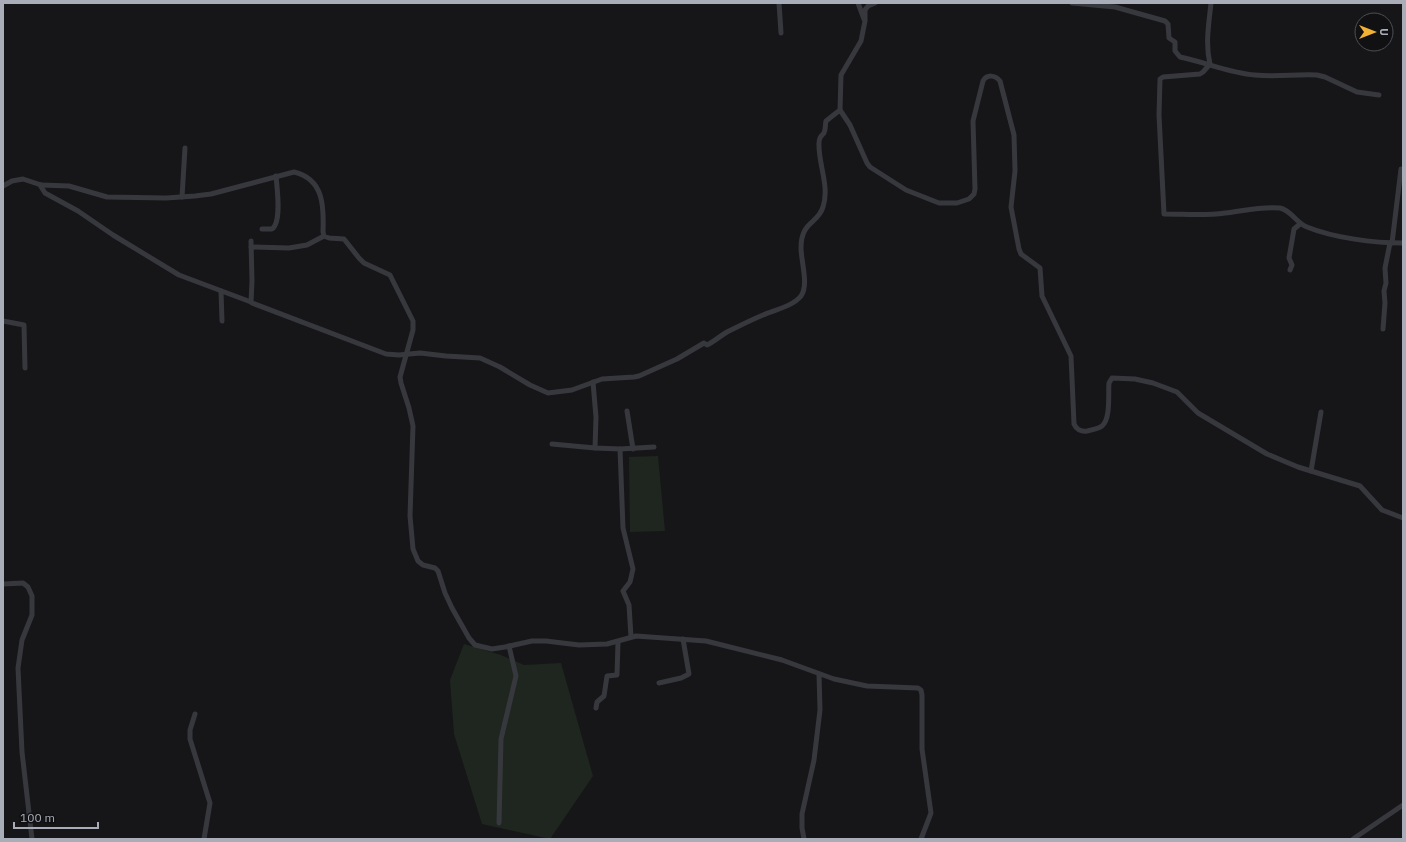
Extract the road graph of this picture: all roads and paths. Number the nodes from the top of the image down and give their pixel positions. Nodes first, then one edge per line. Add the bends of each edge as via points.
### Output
1 (779, 3) edge
2 (858, 3) edge
3 (875, 3) edge
4 (1072, 3) edge
5 (1211, 3) edge
6 (865, 21) junction
7 (781, 33) dead end
8 (1210, 64) junction
9 (1379, 95) dead end
10 (840, 110) junction
11 (184, 148) dead end
12 (1401, 169) dead end
13 (276, 176) junction
14 (40, 185) junction
15 (3, 186) edge
16 (182, 197) junction
17 (1300, 224) junction
18 (262, 229) dead end
19 (324, 236) junction
20 (1391, 243) junction
21 (1403, 243) edge
22 (1290, 270) dead end
23 (221, 291) junction
24 (251, 302) junction
25 (3, 321) edge
26 (222, 321) dead end
27 (1384, 329) dead end
28 (406, 354) junction
29 (24, 368) dead end
30 (593, 382) junction
31 (627, 411) dead end
32 (1320, 412) dead end
33 (552, 444) dead end
34 (654, 447) dead end
35 (595, 448) junction
36 (620, 449) junction
37 (633, 449) junction
38 (1311, 471) junction
39 (1403, 518) edge
40 (3, 584) edge
41 (631, 637) junction
42 (683, 639) junction
43 (618, 642) junction
44 (509, 646) junction
45 (819, 674) junction
46 (659, 683) dead end
47 (596, 708) dead end
48 (195, 714) dead end
49 (1403, 805) edge
50 (499, 823) dead end
51 (32, 839) edge
52 (204, 839) edge
53 (804, 839) edge
54 (922, 839) edge
55 (1354, 839) edge

1 - 7 street
2 - 6 street
3 - 6 street via 865,10
4 - 8 street via 1115,7 1165,21 1168,24 1169,38 1175,42 1178,56
5 - 8 street via 1208,28
6 - 10 street via 861,40 841,75
8 - 9 street via 1253,75 1317,75 1357,92
8 - 17 street via 1200,74 1160,79 1159,115 1164,214 1223,214 1279,208 1289,212
10 - 30 street via 826,121 824,132 818,141 825,185 824,206 803,233 801,248 804,292 801,296 794,302 726,332 707,345 699,346 634,378 602,379
10 - 38 street via 870,167 906,190 939,203 961,202 969,199 975,192 973,124 983,81 988,76 999,79 1014,135 1015,171 1011,207 1019,249 1041,269 1042,296 1071,356 1075,426 1084,431 1103,425 1107,418 1112,378 1134,379 1178,392 1204,417 1271,456
11 - 16 street
12 - 20 street
13 - 16 street via 211,194
13 - 18 street via 277,224 272,229
13 - 19 street via 294,172 312,180 317,186 322,202
14 - 15 street via 18,179
14 - 16 street via 69,186 107,197
14 - 23 street via 45,193 179,275
17 - 20 street via 1352,239
17 - 22 street via 1294,229 1289,258 1292,265
19 - 24 street via 307,245 289,248 251,244
19 - 28 street via 344,239 364,263 390,275 414,325
20 - 21 street
20 - 27 street via 1385,268
23 - 24 street
23 - 26 street
24 - 28 street via 386,354
25 - 29 street via 24,325
28 - 30 street via 480,358 548,393 572,390
28 - 44 street via 400,377 413,426 410,516 416,556 423,565 436,568 438,571 452,608 475,645 492,649
30 - 35 street
31 - 37 street
32 - 38 street
33 - 35 street
34 - 37 street
35 - 36 street
36 - 37 street
36 - 41 street via 623,528 633,570 630,582 623,591 629,605
38 - 39 street via 1362,487 1382,510
40 - 51 street via 23,583 32,596 32,615 22,640 18,668 22,752
41 - 42 street via 658,636
41 - 43 street
42 - 45 street via 706,641 754,652
42 - 46 street via 689,674
43 - 44 street via 579,646 532,641
43 - 47 street via 617,675 607,676 604,696 597,702
44 - 50 street via 516,676 501,739
45 - 53 street via 820,710 814,760 802,814
45 - 54 street via 867,686 921,690 922,749 931,813
48 - 52 street via 190,739 210,803
49 - 55 street

